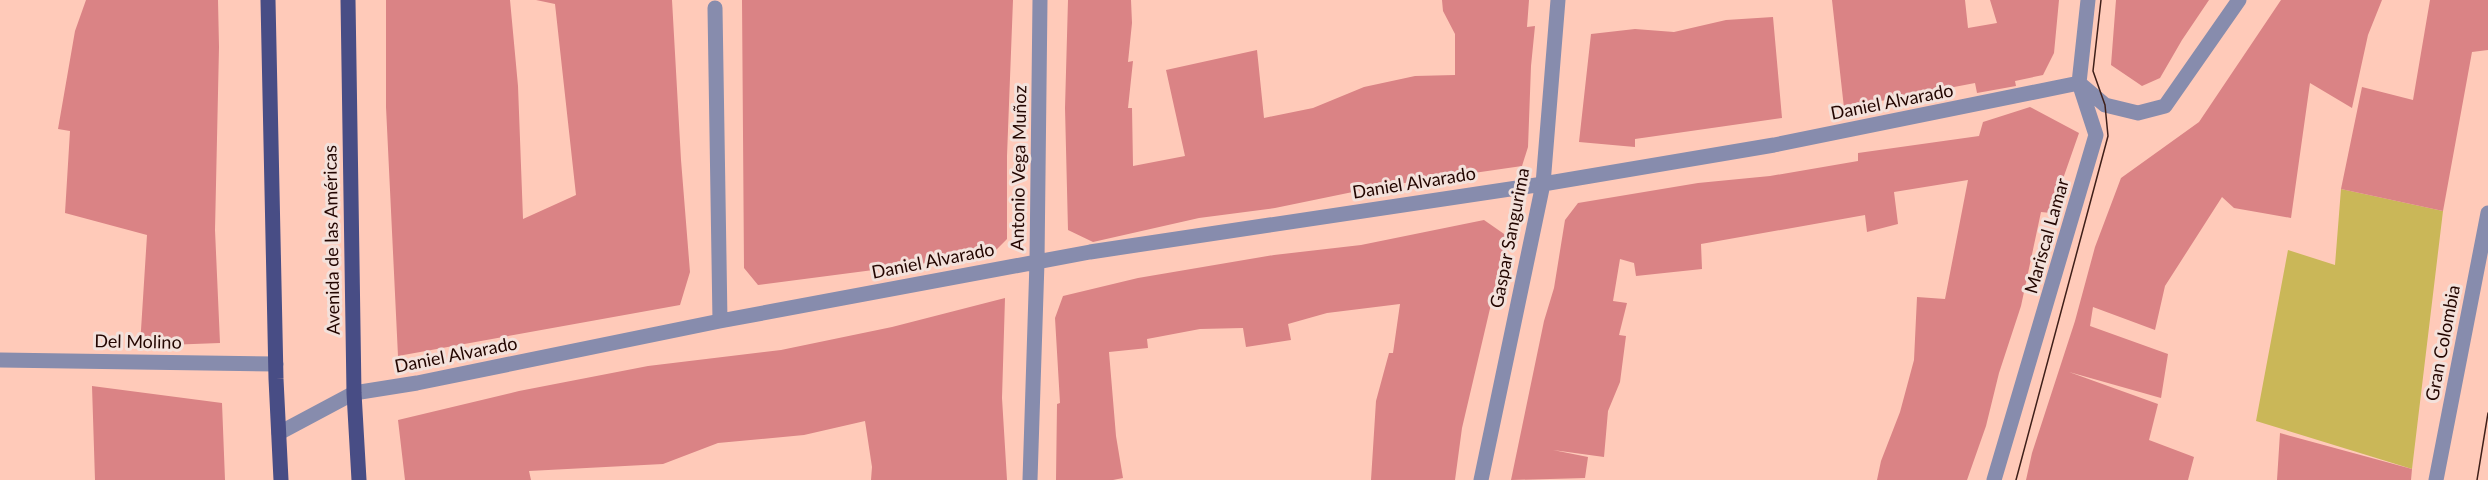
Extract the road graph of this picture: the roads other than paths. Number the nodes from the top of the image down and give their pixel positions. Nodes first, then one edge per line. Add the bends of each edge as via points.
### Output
1 (268, 0) edge
2 (348, 0) edge
3 (1040, 0) edge
4 (1558, 0) edge
5 (2088, 0) edge
6 (2239, 0) edge
7 (715, 8) dead end
8 (2079, 83) junction
9 (1543, 184) junction
10 (2488, 213) edge
11 (1037, 262) junction
12 (720, 321) junction
13 (0, 360) edge
14 (276, 363) junction
15 (354, 393) junction
16 (279, 433) junction
17 (281, 480) edge
18 (359, 480) edge
19 (1030, 480) edge
20 (1481, 480) edge
21 (1994, 480) edge
22 (2436, 480) edge

1 - 14 main road
2 - 15 main road, Avenida de las Américas
3 - 11 street, Antonio Vega Muñoz
4 - 9 street, Gaspar Sangurima
5 - 8 street, Mariscal Lamar
6 - 8 street via 2165,106 2138,113 2105,105
7 - 12 street
8 - 9 street, Daniel Alvarado via 1774,146
8 - 21 street, Mariscal Lamar via 2096,135
9 - 11 street, Daniel Alvarado
9 - 20 street, Gaspar Sangurima
10 - 22 street, Gran Colombia
11 - 12 street, Daniel Alvarado
11 - 19 street, Antonio Vega Muñoz
12 - 15 street, Daniel Alvarado
13 - 14 street, Del Molino
14 - 16 main road
15 - 16 street, Daniel Alvarado
15 - 18 main road, Avenida de las Américas
16 - 17 main road

